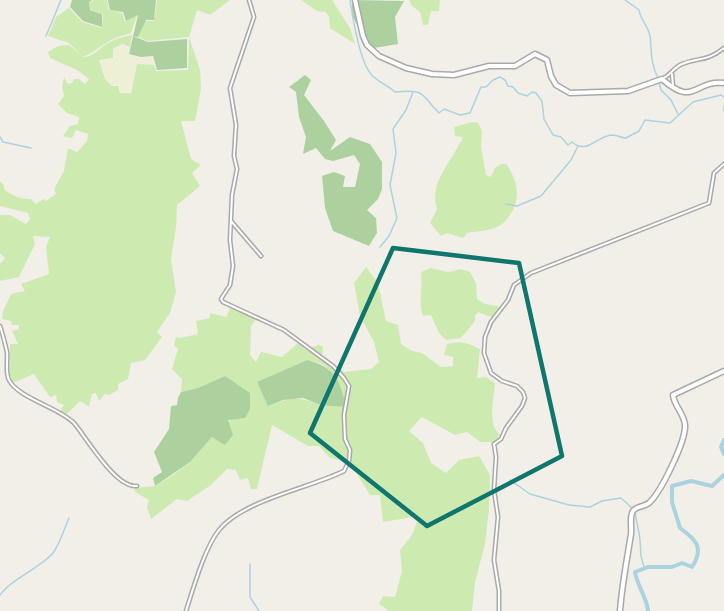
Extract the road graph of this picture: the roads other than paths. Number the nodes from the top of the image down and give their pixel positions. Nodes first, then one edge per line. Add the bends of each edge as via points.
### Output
1 (249, 0) edge
2 (355, 0) edge
3 (724, 48) edge
4 (673, 72) junction
5 (660, 79) junction
6 (724, 83) edge
7 (672, 88) junction
8 (724, 164) edge
9 (231, 221) junction
10 (261, 256) dead end
11 (0, 326) edge
12 (724, 371) edge
13 (137, 486) dead end
14 (186, 611) edge
15 (499, 611) edge
16 (620, 611) edge

1 - 9 street via 254,17 230,88 237,164
2 - 5 street via 363,36 370,48 388,62 414,70 455,75 489,66 515,66 535,54 547,60 556,85 570,93 628,91
3 - 4 street via 711,57 678,66
4 - 5 street
4 - 7 street
5 - 7 street
6 - 7 street via 712,83 691,93
8 - 15 street via 714,173 709,203 531,273 514,285 489,325 484,350 488,369 497,378 517,386 525,398 501,439 494,444 498,517 494,560
9 - 10 street
9 - 14 street via 232,275 221,299 289,333 344,378 349,386 344,415 349,461 344,471 259,504 219,530
11 - 13 street via 11,383 70,419 107,467 130,486
12 - 16 street via 673,395 683,416 685,432 653,499 632,513

